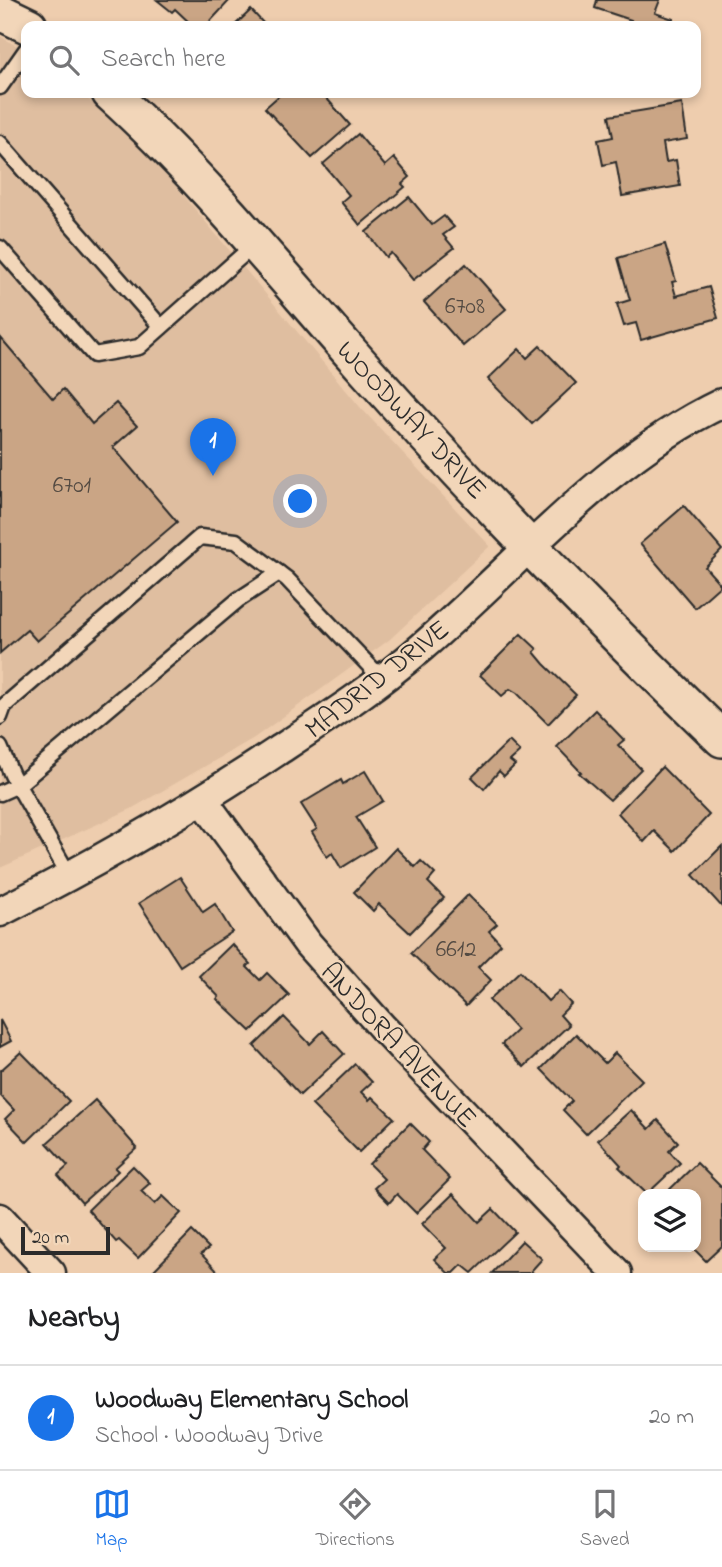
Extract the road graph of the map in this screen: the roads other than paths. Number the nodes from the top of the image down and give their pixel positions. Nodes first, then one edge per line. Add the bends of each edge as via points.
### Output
1 (0, 12) edge
2 (21, 22) edge
3 (21, 57) edge
4 (0, 87) edge
5 (116, 98) edge
6 (0, 143) edge
7 (255, 244) junction
8 (0, 247) edge
9 (161, 327) junction
10 (722, 403) edge
11 (531, 547) junction
12 (279, 573) junction
13 (381, 678) junction
14 (0, 717) edge
15 (722, 739) edge
16 (0, 747) edge
17 (18, 785) junction
18 (0, 793) edge
19 (203, 800) junction
20 (70, 877) junction
21 (0, 912) edge
22 (0, 1218) edge
23 (51, 1273) edge
24 (617, 1273) edge

1 - 2 street
3 - 4 lane
5 - 7 street, WOODWAY DRIVE via 164,142
6 - 9 lane
7 - 9 lane
7 - 11 street, WOODWAY DRIVE
8 - 9 lane via 94,355 139,348
10 - 11 street, MADRID DRIVE via 618,471
11 - 13 street, MADRID DRIVE via 421,648
11 - 15 street, WOODWAY DRIVE
12 - 13 lane
12 - 14 lane via 236,541 200,537 5,706
12 - 17 lane via 238,600
13 - 19 street, MADRID DRIVE
16 - 17 lane
17 - 18 lane
17 - 20 lane
19 - 20 street, MADRID DRIVE
19 - 24 street, ANDORA AVENUE via 307,944
20 - 21 street, MADRID DRIVE
22 - 23 street

